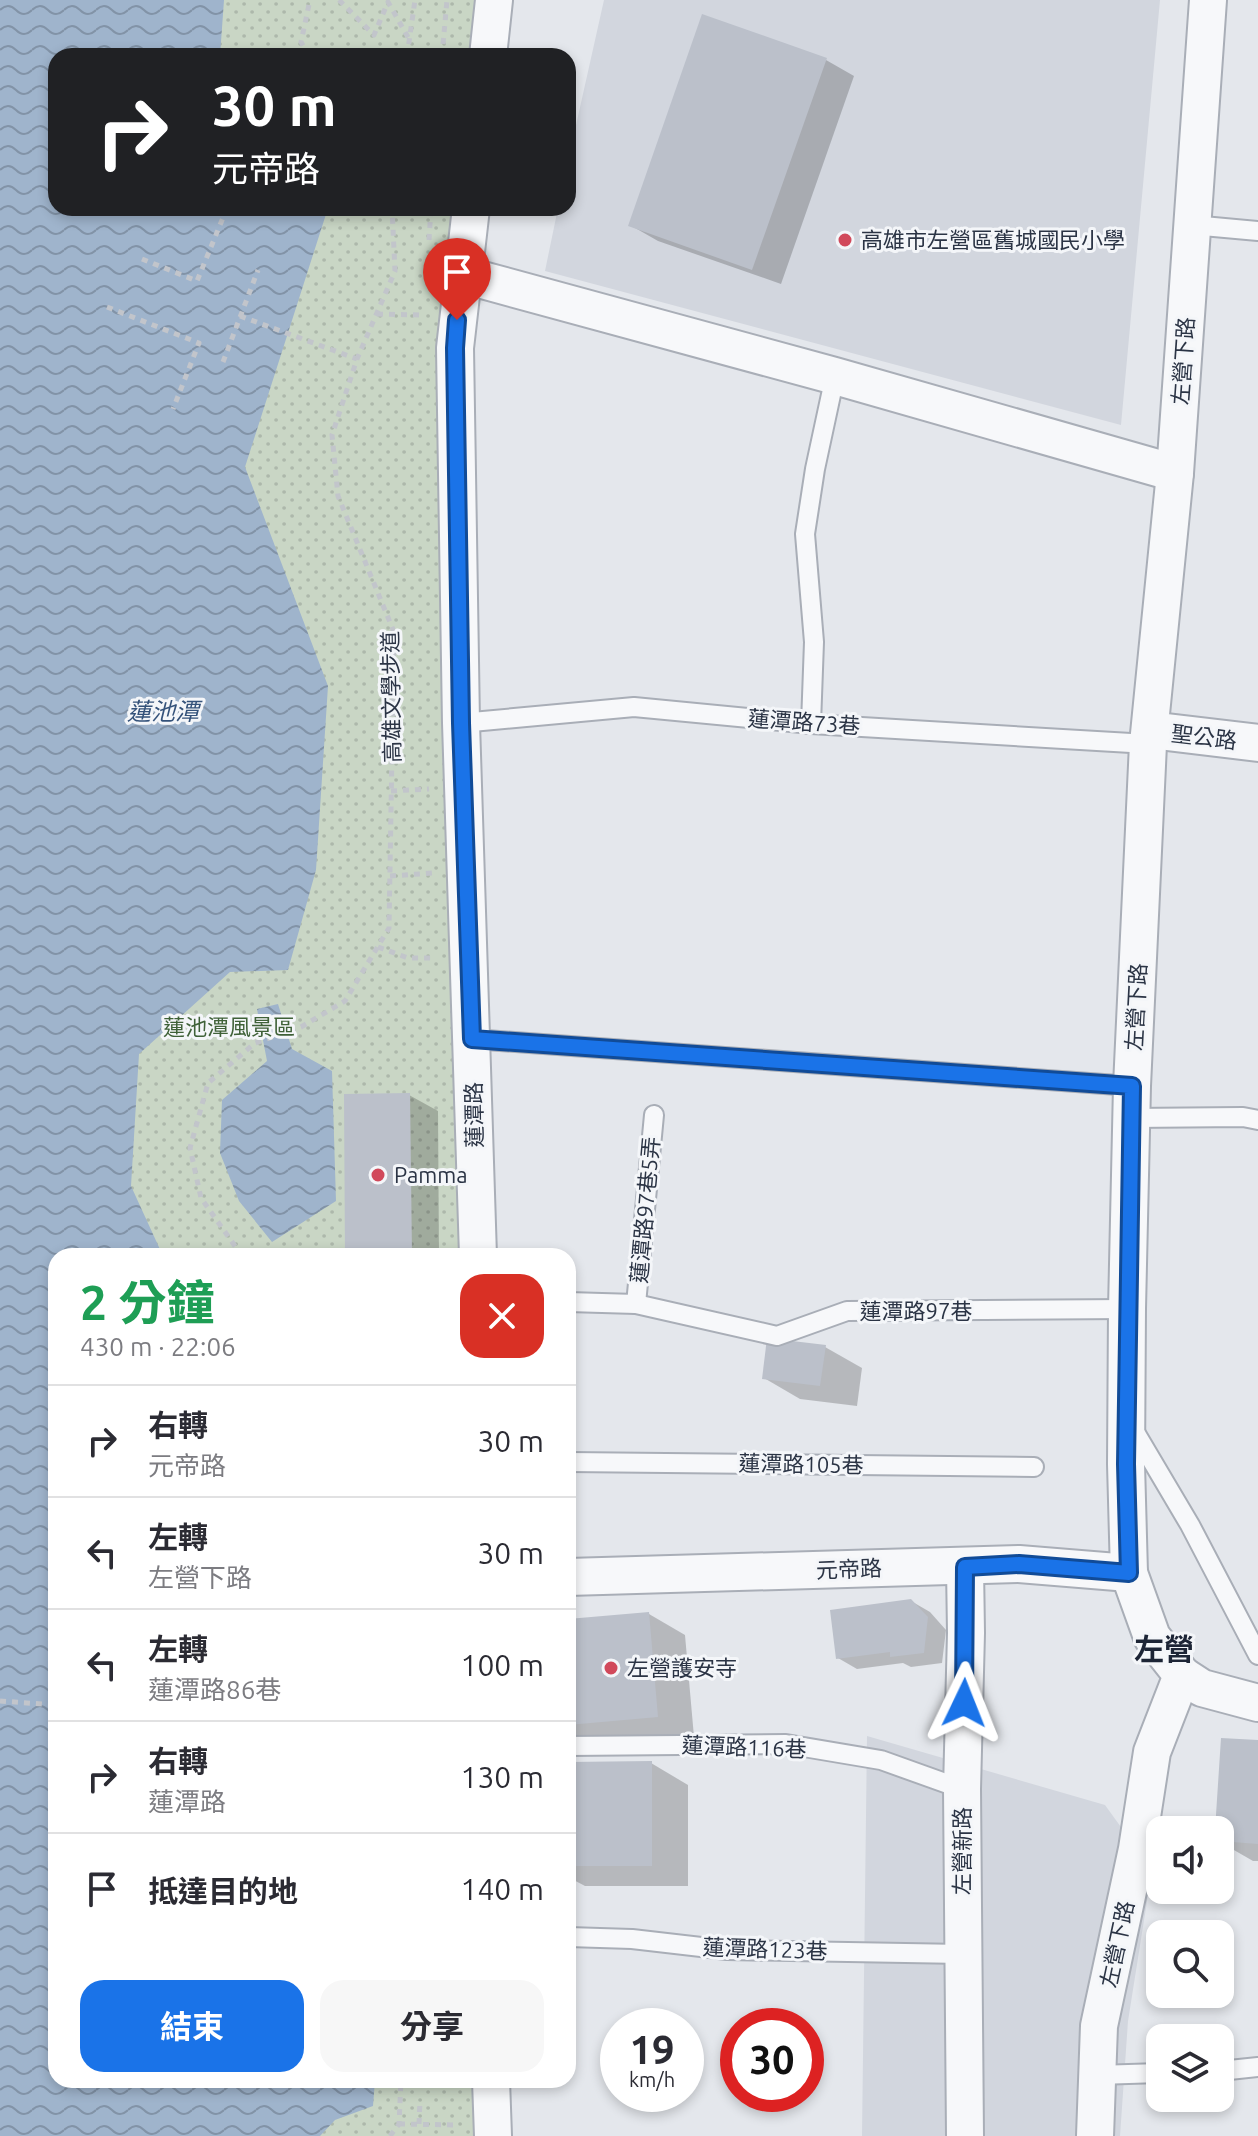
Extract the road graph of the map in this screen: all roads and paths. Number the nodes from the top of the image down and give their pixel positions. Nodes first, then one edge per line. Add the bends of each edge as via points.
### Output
1 (310, 0) edge
2 (339, 0) edge
3 (415, 0) edge
4 (447, 0) edge
5 (494, 0) edge
6 (1208, 0) edge
7 (409, 39) junction
8 (304, 48) edge
9 (408, 48) edge
10 (443, 48) edge
11 (489, 48) edge
12 (224, 216) edge
13 (392, 216) edge
14 (470, 216) edge
15 (1192, 225) junction
16 (1258, 231) edge
17 (142, 259) dead end
18 (258, 270) dead end
19 (464, 275) junction
20 (107, 307) dead end
21 (377, 314) junction
22 (423, 315) dead end
23 (240, 316) junction
24 (357, 359) junction
25 (223, 362) dead end
26 (835, 376) junction
27 (173, 409) dead end
28 (1175, 473) junction
29 (461, 723) junction
30 (811, 724) junction
31 (1149, 737) junction
32 (1258, 743) edge
33 (429, 789) dead end
34 (391, 791) junction
35 (433, 873) dead end
36 (390, 876) junction
37 (378, 947) junction
38 (438, 958) dead end
39 (472, 1039) junction
40 (1132, 1102) junction
41 (654, 1115) dead end
42 (1258, 1120) edge
43 (236, 1248) edge
44 (478, 1248) edge
45 (576, 1302) edge
46 (636, 1304) junction
47 (1127, 1309) junction
48 (1126, 1418) junction
49 (576, 1462) edge
50 (1034, 1467) dead end
51 (965, 1567) junction
52 (1129, 1573) junction
53 (576, 1577) edge
54 (1258, 1655) edge
55 (1182, 1675) junction
56 (0, 1701) edge
57 (1258, 1703) edge
58 (48, 1704) edge
59 (576, 1746) edge
60 (962, 1789) junction
61 (576, 1937) edge
62 (963, 1954) junction
63 (1258, 2067) edge
64 (1234, 2070) edge
65 (1146, 2073) edge
66 (1097, 2075) junction
67 (401, 2088) edge
68 (489, 2088) edge
69 (420, 2100) dead end
70 (399, 2124) junction
71 (419, 2124) junction
72 (478, 2131) edge
73 (390, 2136) edge
74 (965, 2136) edge
75 (1095, 2136) edge

1 - 8 path via 301,42
2 - 7 path via 374,35 388,2
3 - 7 path
4 - 10 path
5 - 11 street
6 - 15 street, 左營下路
7 - 9 path
12 - 17 path via 197,281
13 - 21 path, 高雄文學步道 via 395,271
14 - 19 street, 蓮潭路
15 - 16 lane
15 - 28 street, 左營下路
18 - 23 path
19 - 26 street
19 - 29 street, 蓮潭路 via 455,348
20 - 27 path via 199,343
21 - 22 path
21 - 24 path, 高雄文學步道
23 - 24 path
23 - 25 path
24 - 34 path, 高雄文學步道 via 332,435 338,496 394,632
26 - 28 street
26 - 30 lane via 805,534 814,642
28 - 31 street, 左營下路
29 - 30 lane, 蓮潭路73巷 via 634,707
29 - 39 street, 蓮潭路
30 - 31 lane, 蓮潭路73巷
31 - 32 street, 聖公路
31 - 40 street, 左營下路
33 - 34 path
34 - 36 path, 高雄文學步道
35 - 36 path
36 - 37 path, 高雄文學步道 via 389,928
37 - 38 path via 408,958
37 - 43 path, 高雄文學步道 via 345,1001 301,1027 255,1043 208,1083 190,1148 201,1198
39 - 40 lane
39 - 44 street, 蓮潭路
40 - 42 lane
40 - 47 street, 左營下路
41 - 46 lane, 蓮潭路97巷5弄
45 - 46 lane, 蓮潭路97巷
46 - 47 lane, 蓮潭路97巷 via 777,1336 847,1311
47 - 48 street, 左營下路
48 - 52 street, 左營下路
48 - 54 lane
49 - 50 lane, 蓮潭路105巷
51 - 52 street, 元帝路 via 1019,1564
51 - 53 street, 元帝路
51 - 60 street, 左營新路
52 - 55 street, 左營下路 via 1152,1637
55 - 57 street via 1202,1688
55 - 66 street, 左營下路 via 1152,1752 1099,2026
56 - 58 path
59 - 60 lane, 蓮潭路116巷 via 786,1744 881,1760
60 - 62 street, 左營新路
61 - 62 lane, 蓮潭路123巷 via 727,1950
62 - 74 street, 左營新路
63 - 64 lane
65 - 66 lane
66 - 75 street, 左營下路
67 - 70 path
68 - 72 street
69 - 71 path
70 - 71 path
70 - 73 path
71 - 72 path

